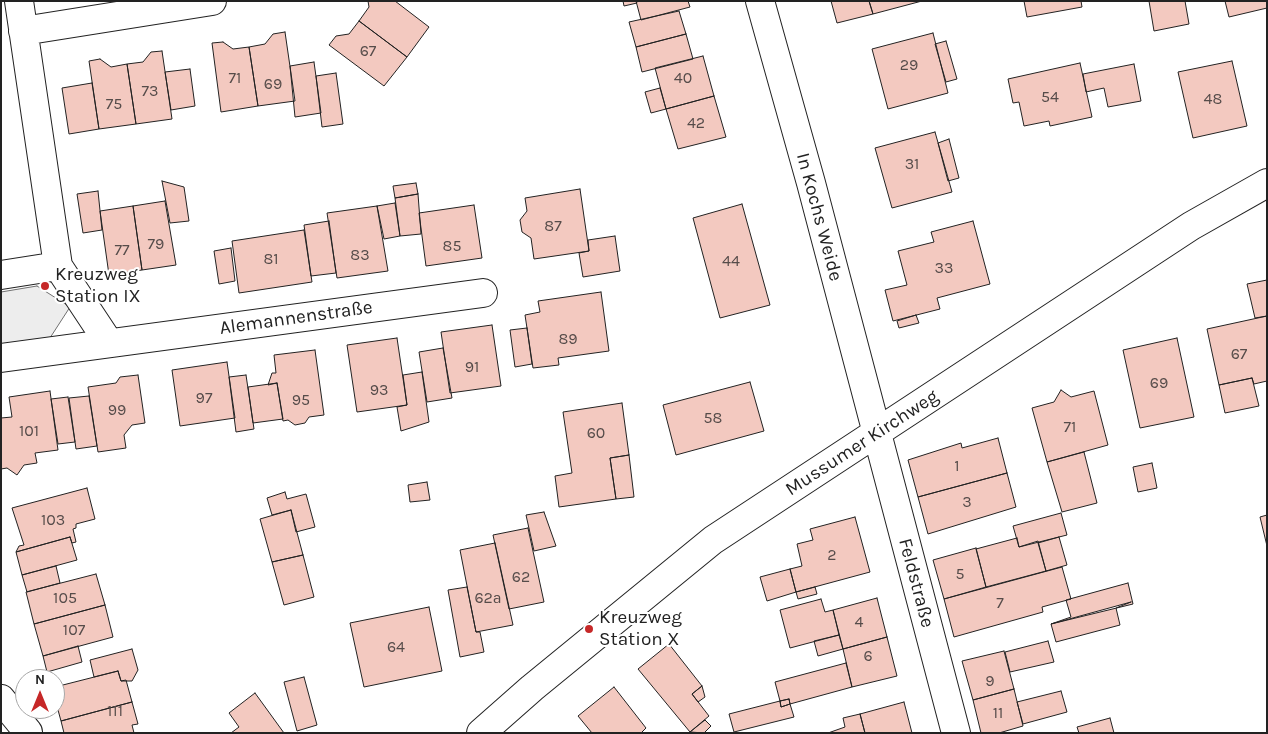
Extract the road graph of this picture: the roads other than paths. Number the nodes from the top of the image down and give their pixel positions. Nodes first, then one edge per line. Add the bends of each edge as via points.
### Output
1 (19, 1) edge
2 (212, 1) edge
3 (760, 1) edge
4 (23, 30) junction
5 (1266, 185) edge
6 (58, 266) junction
7 (1, 275) edge
8 (483, 293) dead end
9 (109, 343) junction
10 (1, 358) edge
11 (876, 434) junction
12 (1, 699) edge
13 (28, 732) edge
14 (481, 733) edge
15 (956, 733) edge

1 - 4 street
2 - 4 street
3 - 11 street, In Kochs Weide
4 - 6 street
5 - 11 street, Mussumer Kirchweg via 1191,226
6 - 7 street
6 - 9 street
8 - 9 street, Alemannenstraße
9 - 10 street, Alemannenstraße
11 - 14 street, Mussumer Kirchweg via 713,540
11 - 15 street, Feldstraße
12 - 13 street

